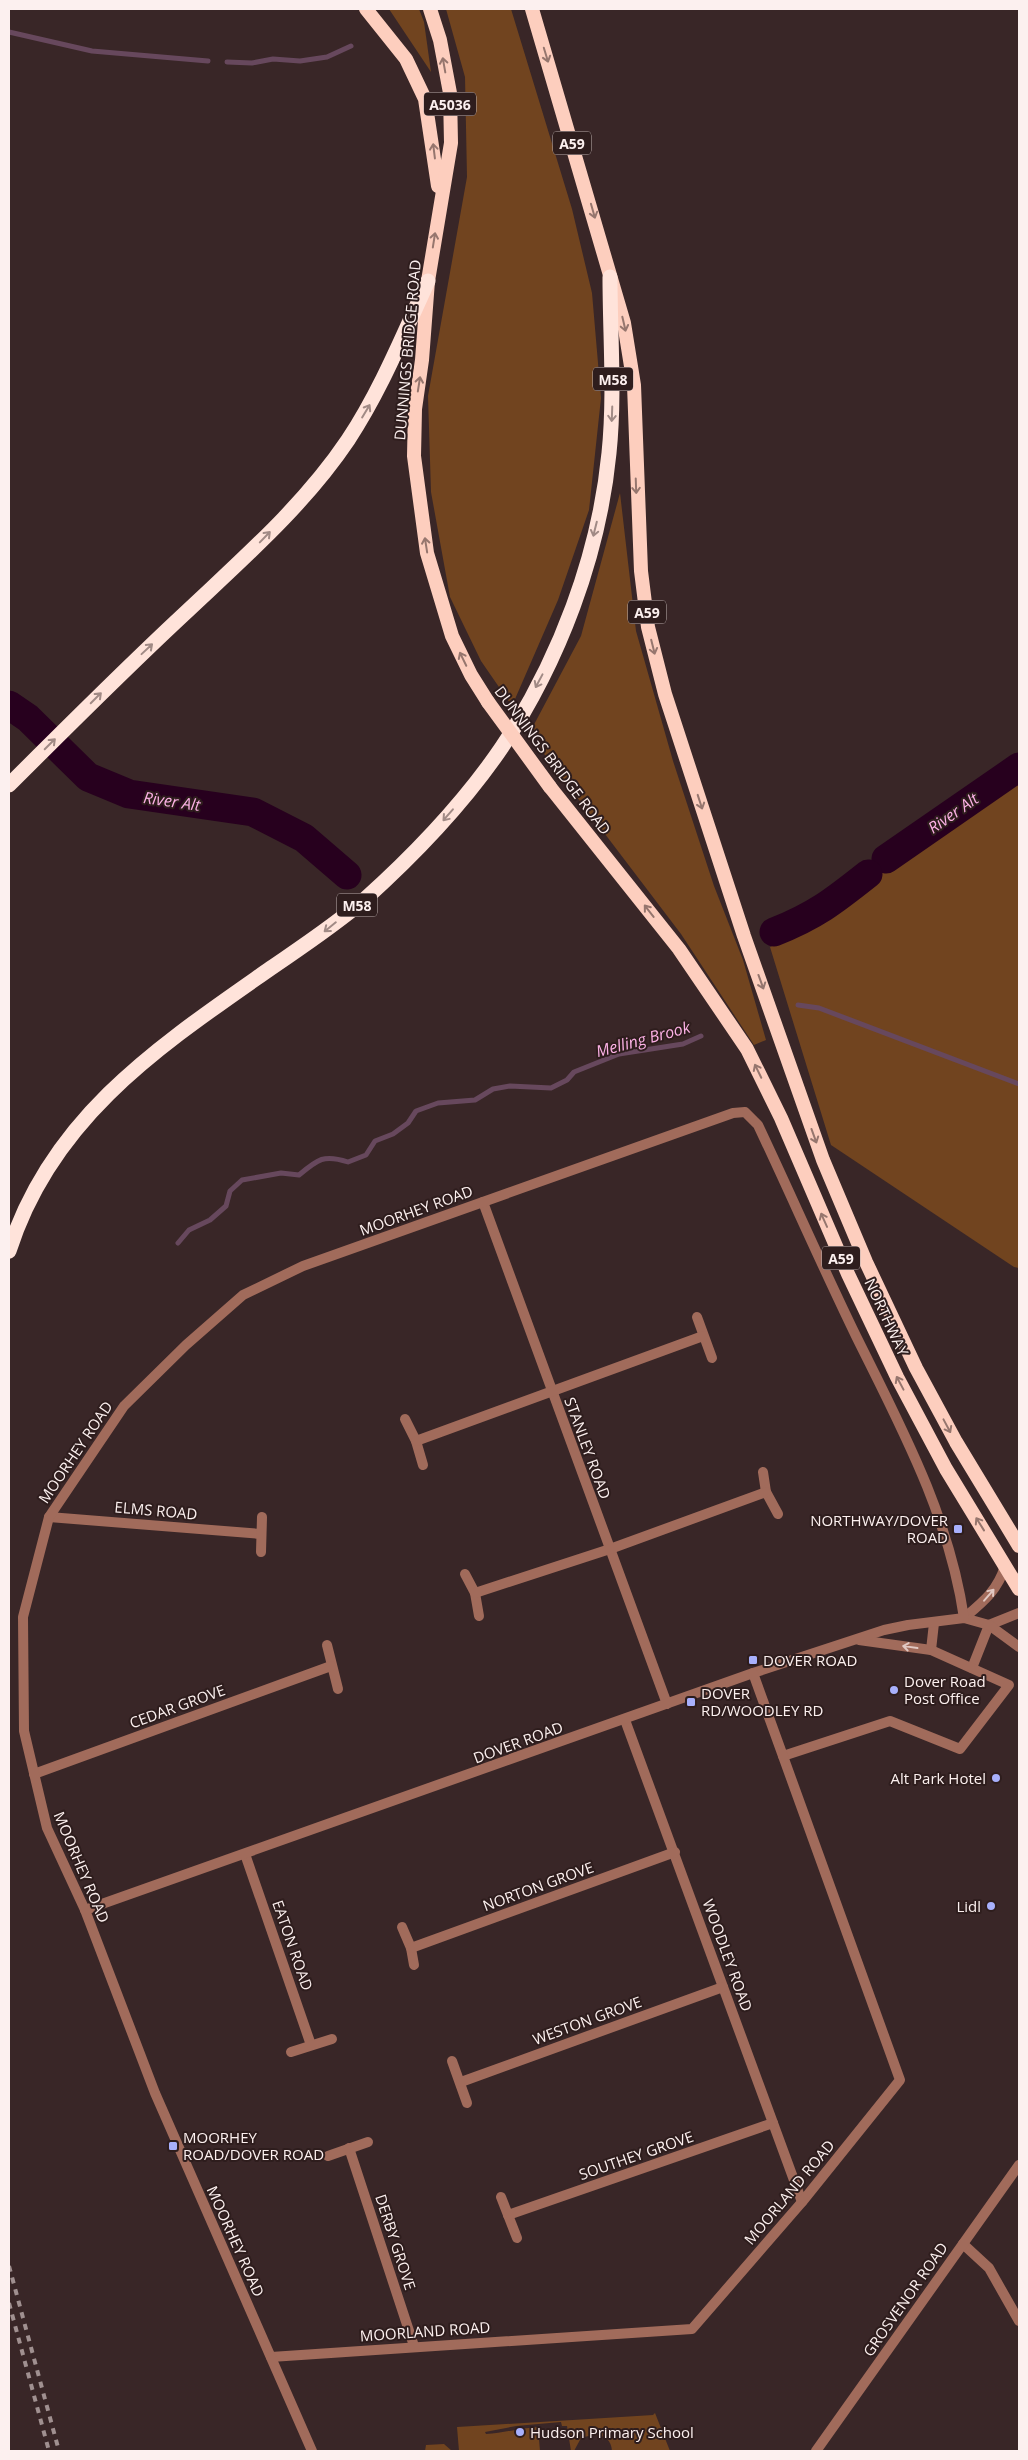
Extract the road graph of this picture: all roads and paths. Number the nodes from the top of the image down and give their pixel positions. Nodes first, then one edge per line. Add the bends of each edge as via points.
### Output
1 (366, 9) edge
2 (430, 9) edge
3 (532, 9) edge
4 (440, 200) junction
5 (610, 277) junction
6 (428, 281) junction
7 (14, 780) edge
8 (679, 949) joint
9 (482, 1202) junction
10 (9, 1251) edge
11 (697, 1317) dead end
12 (703, 1336) junction
13 (712, 1358) dead end
14 (552, 1392) junction
15 (406, 1419) dead end
16 (416, 1441) junction
17 (423, 1466) dead end
18 (763, 1472) dead end
19 (766, 1492) junction
20 (778, 1514) dead end
21 (49, 1517) junction
22 (262, 1517) dead end
23 (261, 1534) junction
24 (1019, 1546) edge
25 (610, 1549) junction
26 (261, 1552) dead end
27 (1005, 1566) junction
28 (465, 1574) dead end
29 (1019, 1588) edge
30 (475, 1593) junction
31 (1019, 1613) edge
32 (479, 1616) dead end
33 (964, 1618) junction
34 (934, 1623) junction
35 (989, 1624) junction
36 (856, 1640) junction
37 (327, 1645) dead end
38 (1019, 1647) edge
39 (931, 1650) junction
40 (331, 1666) junction
41 (972, 1668) junction
42 (753, 1673) junction
43 (1014, 1687) edge
44 (338, 1689) dead end
45 (667, 1704) junction
46 (625, 1720) junction
47 (783, 1756) junction
48 (34, 1774) junction
49 (675, 1852) junction
50 (245, 1854) junction
51 (85, 1910) junction
52 (402, 1927) dead end
53 (411, 1948) junction
54 (414, 1965) dead end
55 (724, 1987) junction
56 (332, 2039) dead end
57 (311, 2045) junction
58 (291, 2052) dead end
59 (452, 2061) dead end
60 (461, 2082) junction
61 (467, 2104) dead end
62 (773, 2124) junction
63 (368, 2142) dead end
64 (349, 2148) junction
65 (328, 2156) dead end
66 (1019, 2165) edge
67 (501, 2197) dead end
68 (802, 2202) junction
69 (508, 2215) junction
70 (517, 2238) dead end
71 (963, 2244) junction
72 (1019, 2321) edge
73 (414, 2346) junction
74 (271, 2357) junction
75 (312, 2451) edge
76 (816, 2451) edge

4 -> 1 highway, A59 via 425,100 406,59
4 -> 2 highway, DUNNINGS BRIDGE ROAD / A5036 via 451,143 450,93 440,40
3 -> 5 highway, A59
6 -> 4 highway, DUNNINGS BRIDGE ROAD / A59
5 -> 10 highway, M58 via 611,427 598,517 580,584 562,633 500,749 432,832 362,901 324,932 169,1040 91,1110 58,1151 42,1178
5 -> 24 highway, NORTHWAY / A59 via 624,323 634,385 641,571 648,626 665,694 744,936 820,1151 866,1262 916,1368
7 -> 6 highway via 256,547 327,468 347,442 376,393
8 -> 6 highway, DUNNINGS BRIDGE ROAD / A59, bridge via 550,787 488,702 452,636 427,553 414,456 415,409
27 -> 8 highway, NORTHWAY / A59 via 946,1469 897,1377 747,1049
9 - 14 street, STANLEY ROAD
9 - 21 street, MOORHEY ROAD via 303,1266 243,1296 186,1345 124,1406
9 - 33 street, MOORHEY ROAD via 733,1113 751,1115 905,1431 958,1577
11 - 12 street
12 - 13 street
12 - 14 street
14 - 16 street
14 - 25 street, STANLEY ROAD
15 - 16 street
16 - 17 street
18 - 19 street
19 - 20 street
19 - 25 street
21 - 23 street, ELMS ROAD
21 - 48 street, MOORHEY ROAD via 23,1618 24,1731
22 - 23 street
23 - 26 street
25 - 30 street
25 - 45 street, STANLEY ROAD
27 - 29 highway, NORTHWAY / A59
33 -> 27 street via 989,1597 1001,1580
28 - 30 street
30 - 32 street
31 - 35 street
33 - 34 street, DOVER ROAD
33 - 35 street, DOVER ROAD
34 - 36 street, DOVER ROAD via 908,1625
34 - 39 street
35 - 38 street, DOVER ROAD
35 - 41 street
39 -> 36 street
36 - 42 street, DOVER ROAD
37 - 40 street
39 - 41 street
40 - 44 street
40 - 48 street, CEDAR GROVE
41 - 43 street
42 - 45 street, DOVER ROAD
42 - 47 street, MOORLAND ROAD
43 - 47 street via 960,1749 890,1721
45 - 46 street, DOVER ROAD
46 - 49 street, WOODLEY ROAD
46 - 50 street, DOVER ROAD
47 - 68 street, MOORLAND ROAD via 900,2080
48 - 51 street, MOORHEY ROAD via 47,1828
49 - 53 street, NORTON GROVE
49 - 55 street, WOODLEY ROAD
50 - 51 street, DOVER ROAD
50 - 57 street, EATON ROAD
51 - 74 street, MOORHEY ROAD via 155,2093
52 - 53 street
53 - 54 street
55 - 60 street, WESTON GROVE
55 - 62 street, WOODLEY ROAD
56 - 57 street
57 - 58 street
59 - 60 street
60 - 61 street
62 - 68 street, WOODLEY ROAD
62 - 69 street, SOUTHEY GROVE
63 - 64 street
64 - 65 street
64 - 73 street, DERBY GROVE
66 - 71 street, GROSVENOR ROAD
67 - 69 street
68 - 73 street, MOORLAND ROAD via 692,2329
69 - 70 street
71 - 72 street via 989,2268
71 - 76 street, GROSVENOR ROAD
73 - 74 street, MOORLAND ROAD
74 - 75 street, MOORHEY ROAD

